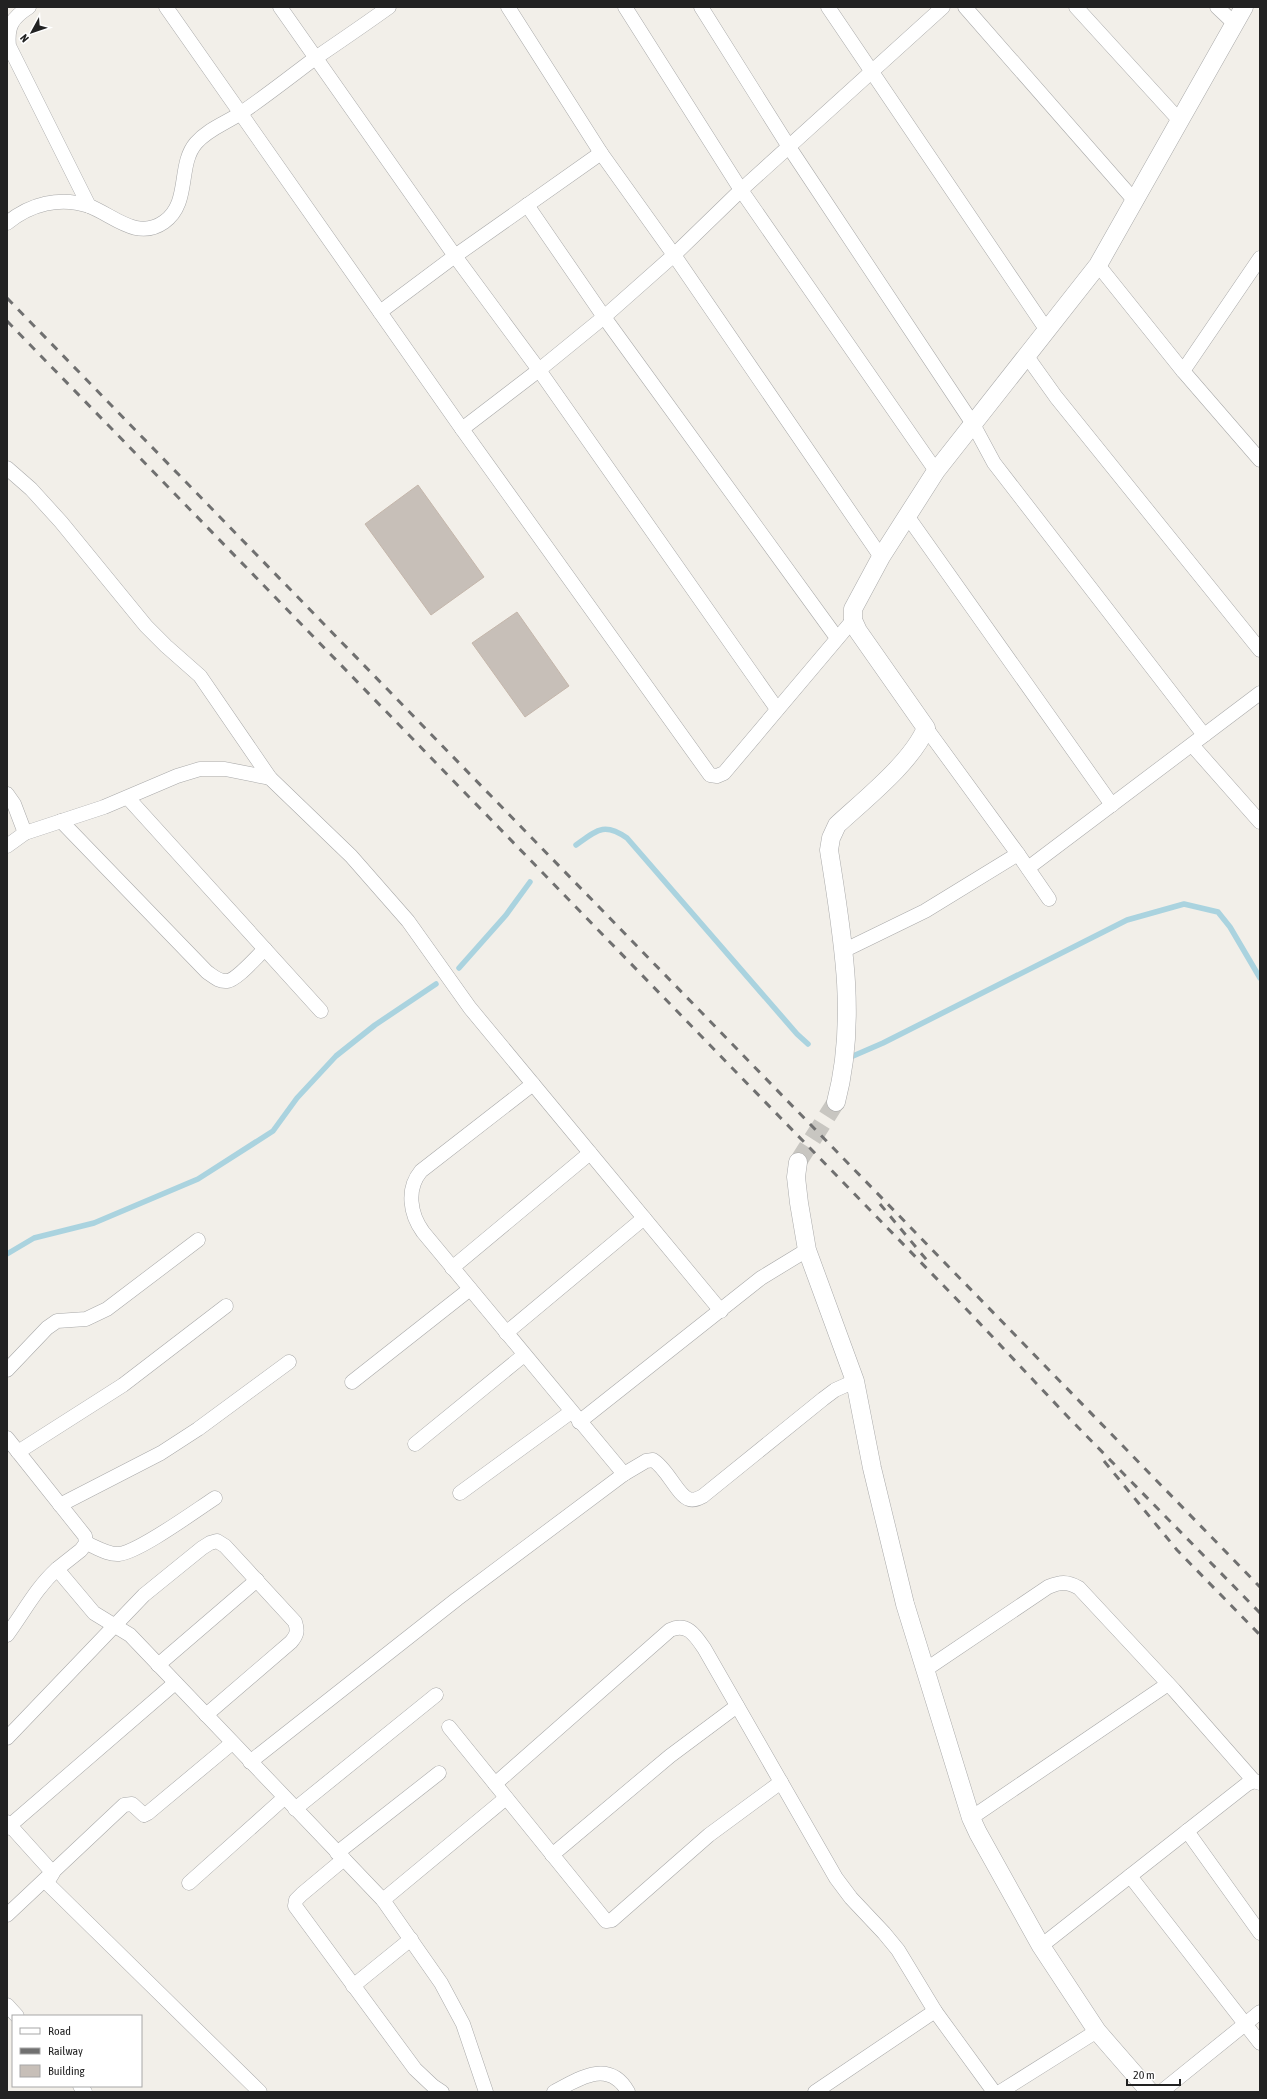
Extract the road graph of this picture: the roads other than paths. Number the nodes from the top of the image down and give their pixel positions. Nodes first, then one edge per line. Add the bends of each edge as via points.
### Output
1 (28, 7) edge
2 (166, 7) edge
3 (280, 7) edge
4 (388, 7) edge
5 (508, 7) edge
6 (625, 7) edge
7 (701, 7) edge
8 (828, 7) edge
9 (943, 7) edge
10 (964, 7) edge
11 (1076, 7) edge
12 (1218, 7) edge
13 (1244, 7) edge
14 (1235, 24) junction
15 (316, 58) junction
16 (871, 72) junction
17 (240, 113) junction
18 (1180, 121) junction
19 (788, 147) junction
20 (601, 153) junction
21 (741, 190) junction
22 (1134, 200) junction
23 (527, 205) junction
24 (89, 206) junction
25 (7, 223) edge
26 (674, 255) junction
27 (455, 256) junction
28 (1260, 258) edge
29 (1098, 265) junction
30 (380, 312) junction
31 (604, 317) junction
32 (1046, 329) junction
33 (1026, 355) junction
34 (539, 370) junction
35 (1183, 371) junction
36 (973, 424) junction
37 (462, 429) junction
38 (1260, 460) edge
39 (7, 468) edge
40 (936, 470) junction
41 (908, 517) junction
42 (881, 557) junction
43 (853, 620) junction
44 (837, 638) junction
45 (1260, 650) edge
46 (1260, 693) edge
47 (776, 709) junction
48 (926, 728) junction
49 (1204, 735) junction
50 (1192, 745) junction
51 (270, 778) junction
52 (7, 794) edge
53 (128, 798) junction
54 (1112, 805) junction
55 (62, 821) junction
56 (1260, 822) edge
57 (25, 833) junction
58 (7, 846) edge
59 (1018, 854) junction
60 (1028, 868) junction
61 (1049, 899) dead end
62 (265, 949) junction
63 (844, 950) junction
64 (321, 1011) dead end
65 (533, 1084) junction
66 (836, 1102) tunnel mouth
67 (590, 1153) junction
68 (798, 1162) tunnel mouth
69 (644, 1218) junction
70 (198, 1240) dead end
71 (807, 1250) junction
72 (452, 1268) junction
73 (470, 1289) junction
74 (226, 1306) dead end
75 (720, 1310) junction
76 (506, 1333) junction
77 (524, 1355) junction
78 (289, 1362) dead end
79 (7, 1370) edge
80 (855, 1381) junction
81 (352, 1382) dead end
82 (575, 1417) junction
83 (7, 1438) edge
84 (414, 1444) dead end
85 (18, 1452) junction
86 (624, 1474) junction
87 (460, 1493) dead end
88 (216, 1498) dead end
89 (60, 1505) junction
90 (86, 1543) junction
91 (57, 1569) junction
92 (257, 1580) junction
93 (116, 1626) junction
94 (7, 1635) edge
95 (158, 1665) junction
96 (925, 1670) junction
97 (175, 1683) junction
98 (1168, 1684) junction
99 (436, 1695) dead end
100 (737, 1706) junction
101 (206, 1715) junction
102 (449, 1727) dead end
103 (7, 1738) edge
104 (232, 1743) junction
105 (250, 1762) junction
106 (439, 1773) dead end
107 (781, 1782) junction
108 (1257, 1782) edge
109 (495, 1784) junction
110 (284, 1798) junction
111 (506, 1798) junction
112 (295, 1809) junction
113 (971, 1818) junction
114 (8, 1825) edge
115 (1187, 1831) junction
116 (552, 1855) junction
117 (340, 1856) junction
118 (53, 1874) junction
119 (1130, 1876) junction
120 (189, 1883) dead end
121 (383, 1900) junction
122 (7, 1915) edge
123 (1260, 1933) edge
124 (411, 1939) junction
125 (1041, 1946) junction
126 (353, 1986) junction
127 (7, 2005) edge
128 (935, 2011) junction
129 (1260, 2012) edge
130 (16, 2015) edge
131 (1245, 2024) junction
132 (1097, 2031) junction
133 (1260, 2043) edge
134 (260, 2092) edge
135 (442, 2092) edge
136 (486, 2092) edge
137 (554, 2092) edge
138 (628, 2092) edge
139 (815, 2092) edge
140 (994, 2092) edge
141 (1000, 2092) edge
142 (1150, 2092) edge
143 (1161, 2092) edge

1 - 24 street via 17,14 8,30 9,46
2 - 17 street
3 - 15 street
4 - 15 street
5 - 20 street
6 - 21 street
7 - 19 street
8 - 16 street
9 - 16 street
10 - 22 street
11 - 18 street
12 - 14 street
13 - 14 street
14 - 18 street
15 - 17 street
15 - 27 street
16 - 19 street
16 - 32 street
17 - 24 street via 207,133 196,143 189,154 176,208 164,222 148,229 133,228
17 - 30 street
18 - 22 street
19 - 21 street
19 - 36 street
20 - 23 street
20 - 26 street
21 - 26 street
21 - 40 street
22 - 29 street
23 - 27 street
23 - 31 street
24 - 25 street via 58,201 36,206
26 - 31 street
26 - 42 street
27 - 30 street
27 - 34 street
28 - 35 street
29 - 32 street
29 - 35 street
30 - 37 street
31 - 34 street
31 - 44 street
32 - 33 street
33 - 36 street
33 - 45 street via 1056,397
34 - 37 street
34 - 47 street
35 - 38 street
36 - 40 street
36 - 49 street via 994,463 1016,494
37 - 47 street via 710,775 724,773
39 - 51 street via 31,489 61,522 146,626 200,676
40 - 41 street
41 - 42 street
41 - 54 street
42 - 43 street via 853,609
43 - 44 street
43 - 48 street
44 - 47 street
46 - 49 street
48 - 59 street
48 - 63 street via 911,755 837,825 831,838 829,850
49 - 50 street
50 - 54 street
50 - 56 street
51 - 53 street via 225,769 200,769 177,776
51 - 65 street via 351,856 408,921 470,1008
52 - 57 street via 14,804
53 - 55 street
53 - 62 street
54 - 60 street
55 - 57 street
55 - 62 street via 207,972 217,979 227,981 235,977
57 - 58 street
59 - 60 street
59 - 63 street via 925,911
60 - 61 street
62 - 64 street
63 - 66 street via 846,1039
65 - 67 street
65 - 72 street via 414,1179 411,1188 417,1224
67 - 69 street
67 - 72 street
68 - 71 street via 798,1203
69 - 75 street
69 - 76 street
70 - 79 street via 107,1309 86,1318 57,1321
71 - 75 street via 762,1278
71 - 80 street
72 - 73 street
73 - 76 street
73 - 81 street
74 - 85 street via 123,1385
75 - 82 street
76 - 77 street
77 - 82 street
77 - 84 street
78 - 89 street via 161,1453
80 - 86 street via 823,1399 697,1500 688,1499 683,1495 660,1464 653,1460 646,1461
80 - 96 street via 875,1483 905,1604
82 - 86 street
82 - 87 street
83 - 85 street
85 - 89 street
86 - 105 street via 457,1599
88 - 90 street via 127,1552 117,1554
89 - 90 street via 85,1536
90 - 91 street
91 - 93 street via 94,1613
91 - 94 street via 33,1594
92 - 93 street via 225,1546 217,1541 210,1543 144,1595
92 - 95 street
92 - 101 street via 295,1622 296,1636
93 - 95 street via 130,1635
93 - 103 street
95 - 97 street
96 - 98 street via 1048,1587 1059,1582 1069,1582 1079,1588
96 - 113 street
97 - 101 street
97 - 114 street
98 - 108 street
98 - 113 street
99 - 112 street
100 - 107 street
100 - 109 street via 693,1633 687,1628 677,1627 670,1630
100 - 116 street via 670,1756
101 - 104 street
102 - 109 street
104 - 105 street
104 - 118 street via 148,1813 144,1815 132,1804 124,1805
105 - 110 street
106 - 117 street
107 - 116 street via 709,1835 612,1920 606,1921 601,1917
107 - 128 street via 836,1878 898,1950
108 - 115 street via 1247,1784
109 - 111 street
110 - 112 street
110 - 120 street
111 - 116 street
111 - 121 street
112 - 117 street
113 - 125 street
114 - 118 street
115 - 119 street
115 - 123 street
117 - 121 street
117 - 126 street via 296,1900 295,1906
118 - 122 street
118 - 134 street via 47,1883
119 - 125 street
119 - 131 street
121 - 124 street
124 - 126 street
124 - 136 street via 441,1983 462,2024
125 - 132 street
126 - 135 street via 415,2069
127 - 130 street
128 - 139 street
128 - 140 street
129 - 131 street
131 - 133 street
131 - 143 street
132 - 141 street
132 - 142 street
137 - 138 street via 587,2074 603,2073 617,2079

